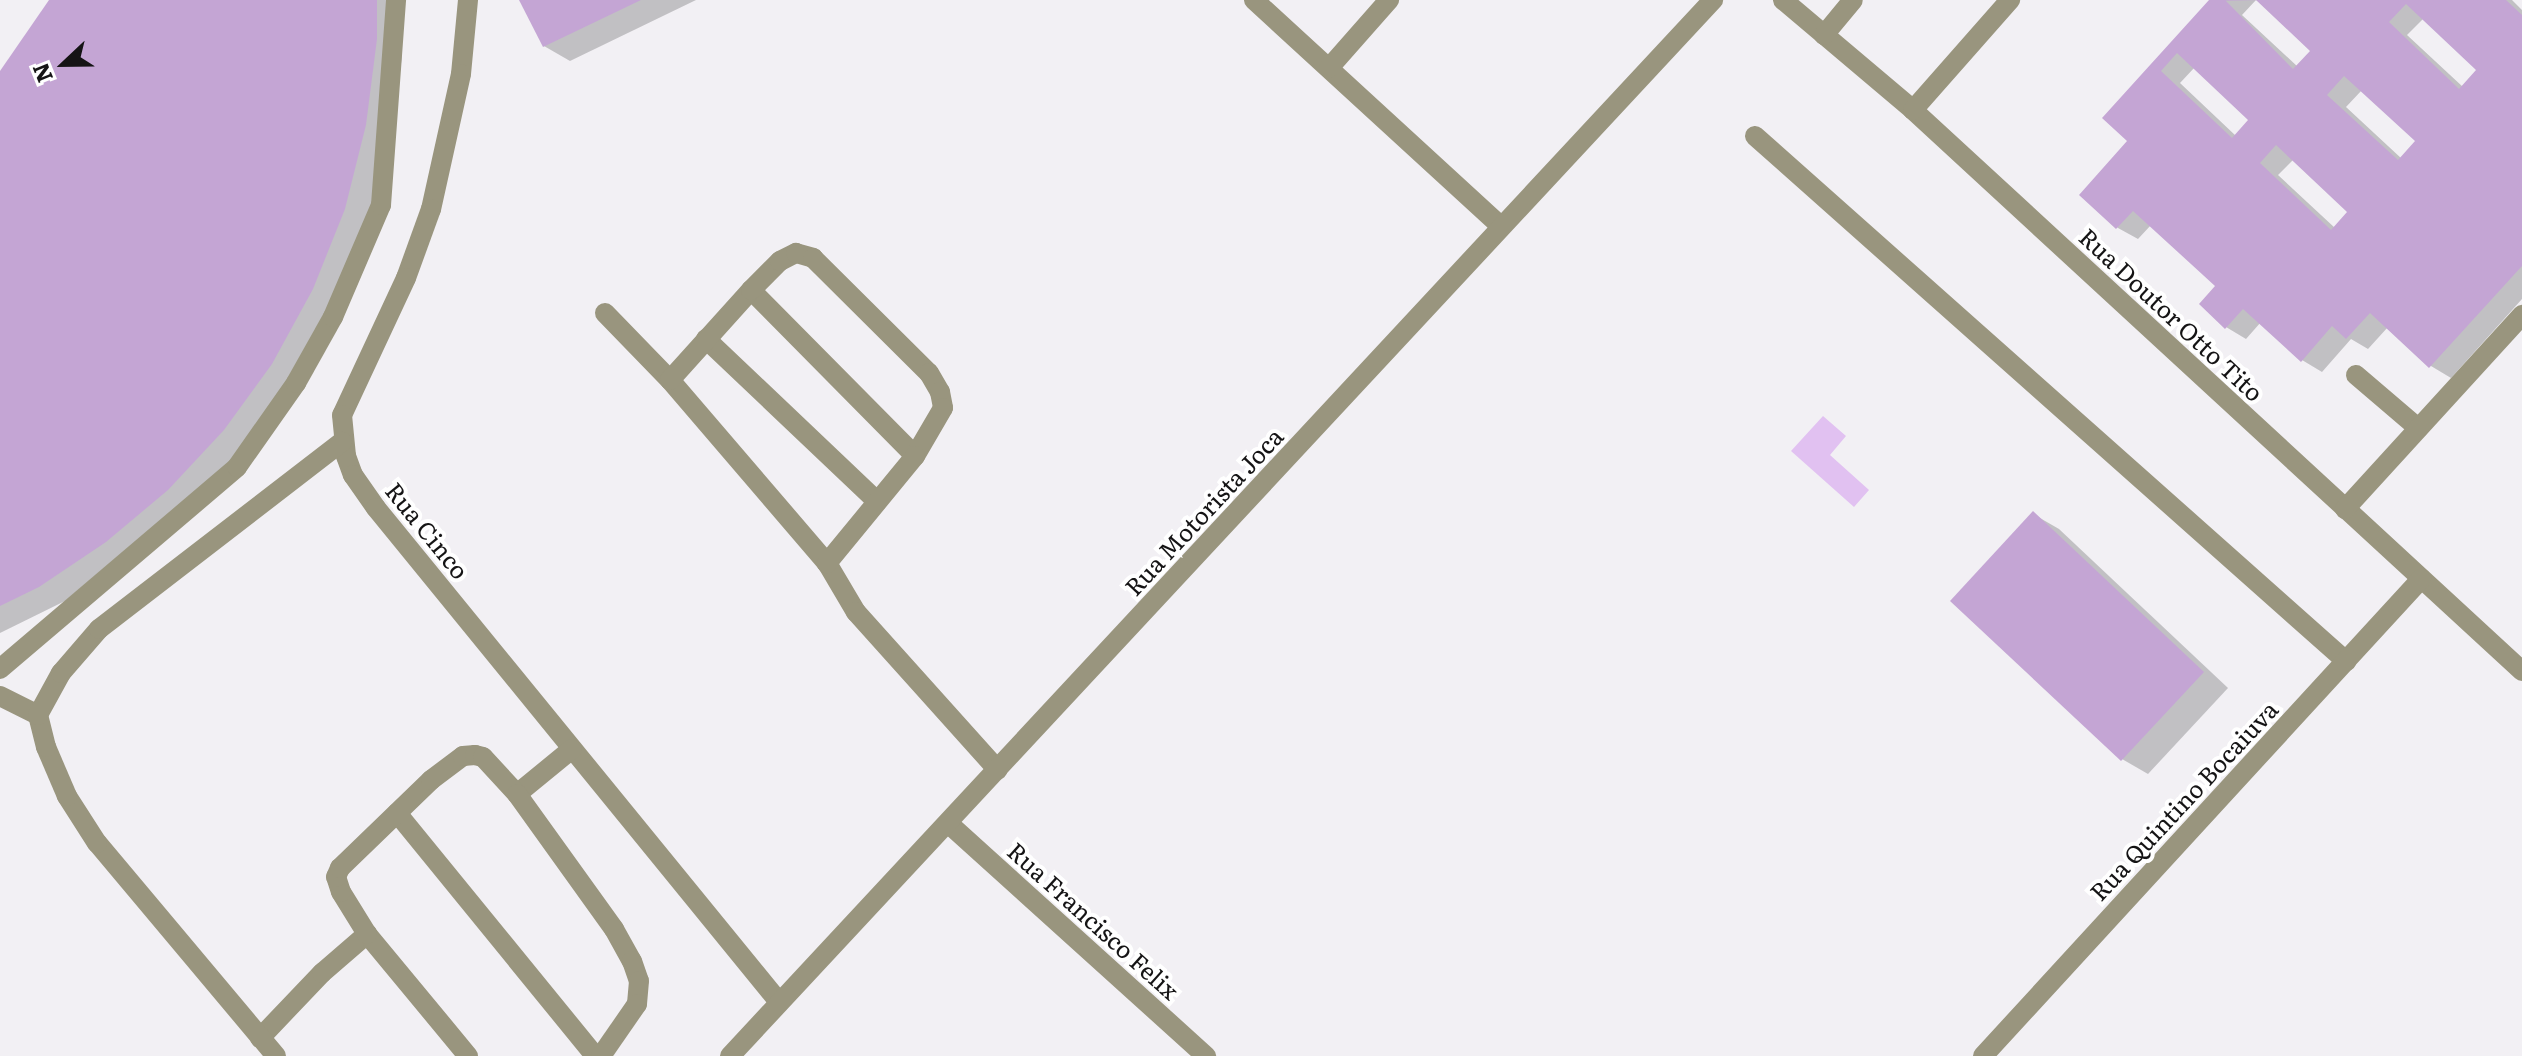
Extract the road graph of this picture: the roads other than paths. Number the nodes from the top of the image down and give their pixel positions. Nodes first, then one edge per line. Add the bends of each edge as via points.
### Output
1 (396, 0) edge
2 (468, 0) edge
3 (1254, 0) edge
4 (1389, 0) edge
5 (1713, 0) edge
6 (1783, 0) edge
7 (1853, 0) edge
8 (2010, 0) edge
9 (1824, 35) junction
10 (1329, 68) junction
11 (1913, 110) junction
12 (1755, 136) dead end
13 (1501, 226) junction
14 (751, 290) junction
15 (605, 313) dead end
16 (2522, 315) edge
17 (706, 339) junction
18 (2356, 375) dead end
19 (670, 380) junction
20 (2418, 428) junction
21 (342, 442) junction
22 (915, 456) junction
23 (877, 501) junction
24 (2345, 509) junction
25 (827, 563) junction
26 (2421, 579) junction
27 (2346, 661) junction
28 (0, 669) edge
29 (2522, 671) edge
30 (0, 696) edge
31 (38, 715) junction
32 (572, 749) junction
33 (998, 770) junction
34 (517, 794) junction
35 (397, 813) junction
36 (948, 823) junction
37 (367, 934) junction
38 (779, 1002) junction
39 (260, 1038) junction
40 (276, 1056) edge
41 (468, 1056) edge
42 (595, 1056) edge
43 (601, 1056) edge
44 (730, 1056) edge
45 (1206, 1056) edge
46 (1983, 1056) edge

1 - 28 street via 381,205 333,317 296,383 237,467
2 - 21 street, Rua Cinco via 461,74 431,209 406,278 342,415
3 - 10 street
4 - 10 street
5 - 13 street, Rua Motorista Joca
6 - 9 street, Rua Doutor Otto Tito
7 - 9 street
8 - 11 street
9 - 11 street, Rua Doutor Otto Tito
10 - 13 street
11 - 24 street, Rua Doutor Otto Tito
12 - 27 street
13 - 33 street, Rua Motorista Joca
14 - 17 street
14 - 22 street
14 - 22 street via 780,261 796,253 813,258 929,373 943,408
15 - 19 street
16 - 20 street
17 - 19 street
17 - 23 street
18 - 20 street
19 - 25 street
20 - 24 street
21 - 31 street via 99,629 61,673
21 - 32 street, Rua Cinco via 353,475 376,508
22 - 23 street
23 - 25 street
24 - 26 street, Rua Doutor Otto Tito
25 - 33 street via 856,612
26 - 27 street, Rua Quintino Bocaiuva
26 - 29 street, Rua Doutor Otto Tito
27 - 46 street, Rua Quintino Bocaiuva
30 - 31 street
31 - 39 street via 67,796 97,843
32 - 34 street
32 - 38 street, Rua Cinco
33 - 36 street, Rua Motorista Joca
34 - 35 street via 483,757 463,756
34 - 43 street via 614,929 639,981 637,1004
35 - 37 street via 336,877
35 - 42 street
36 - 38 street, Rua Motorista Joca
36 - 45 street, Rua Francisco Felix
37 - 39 street
37 - 41 street
38 - 44 street, Rua Motorista Joca
39 - 40 street

